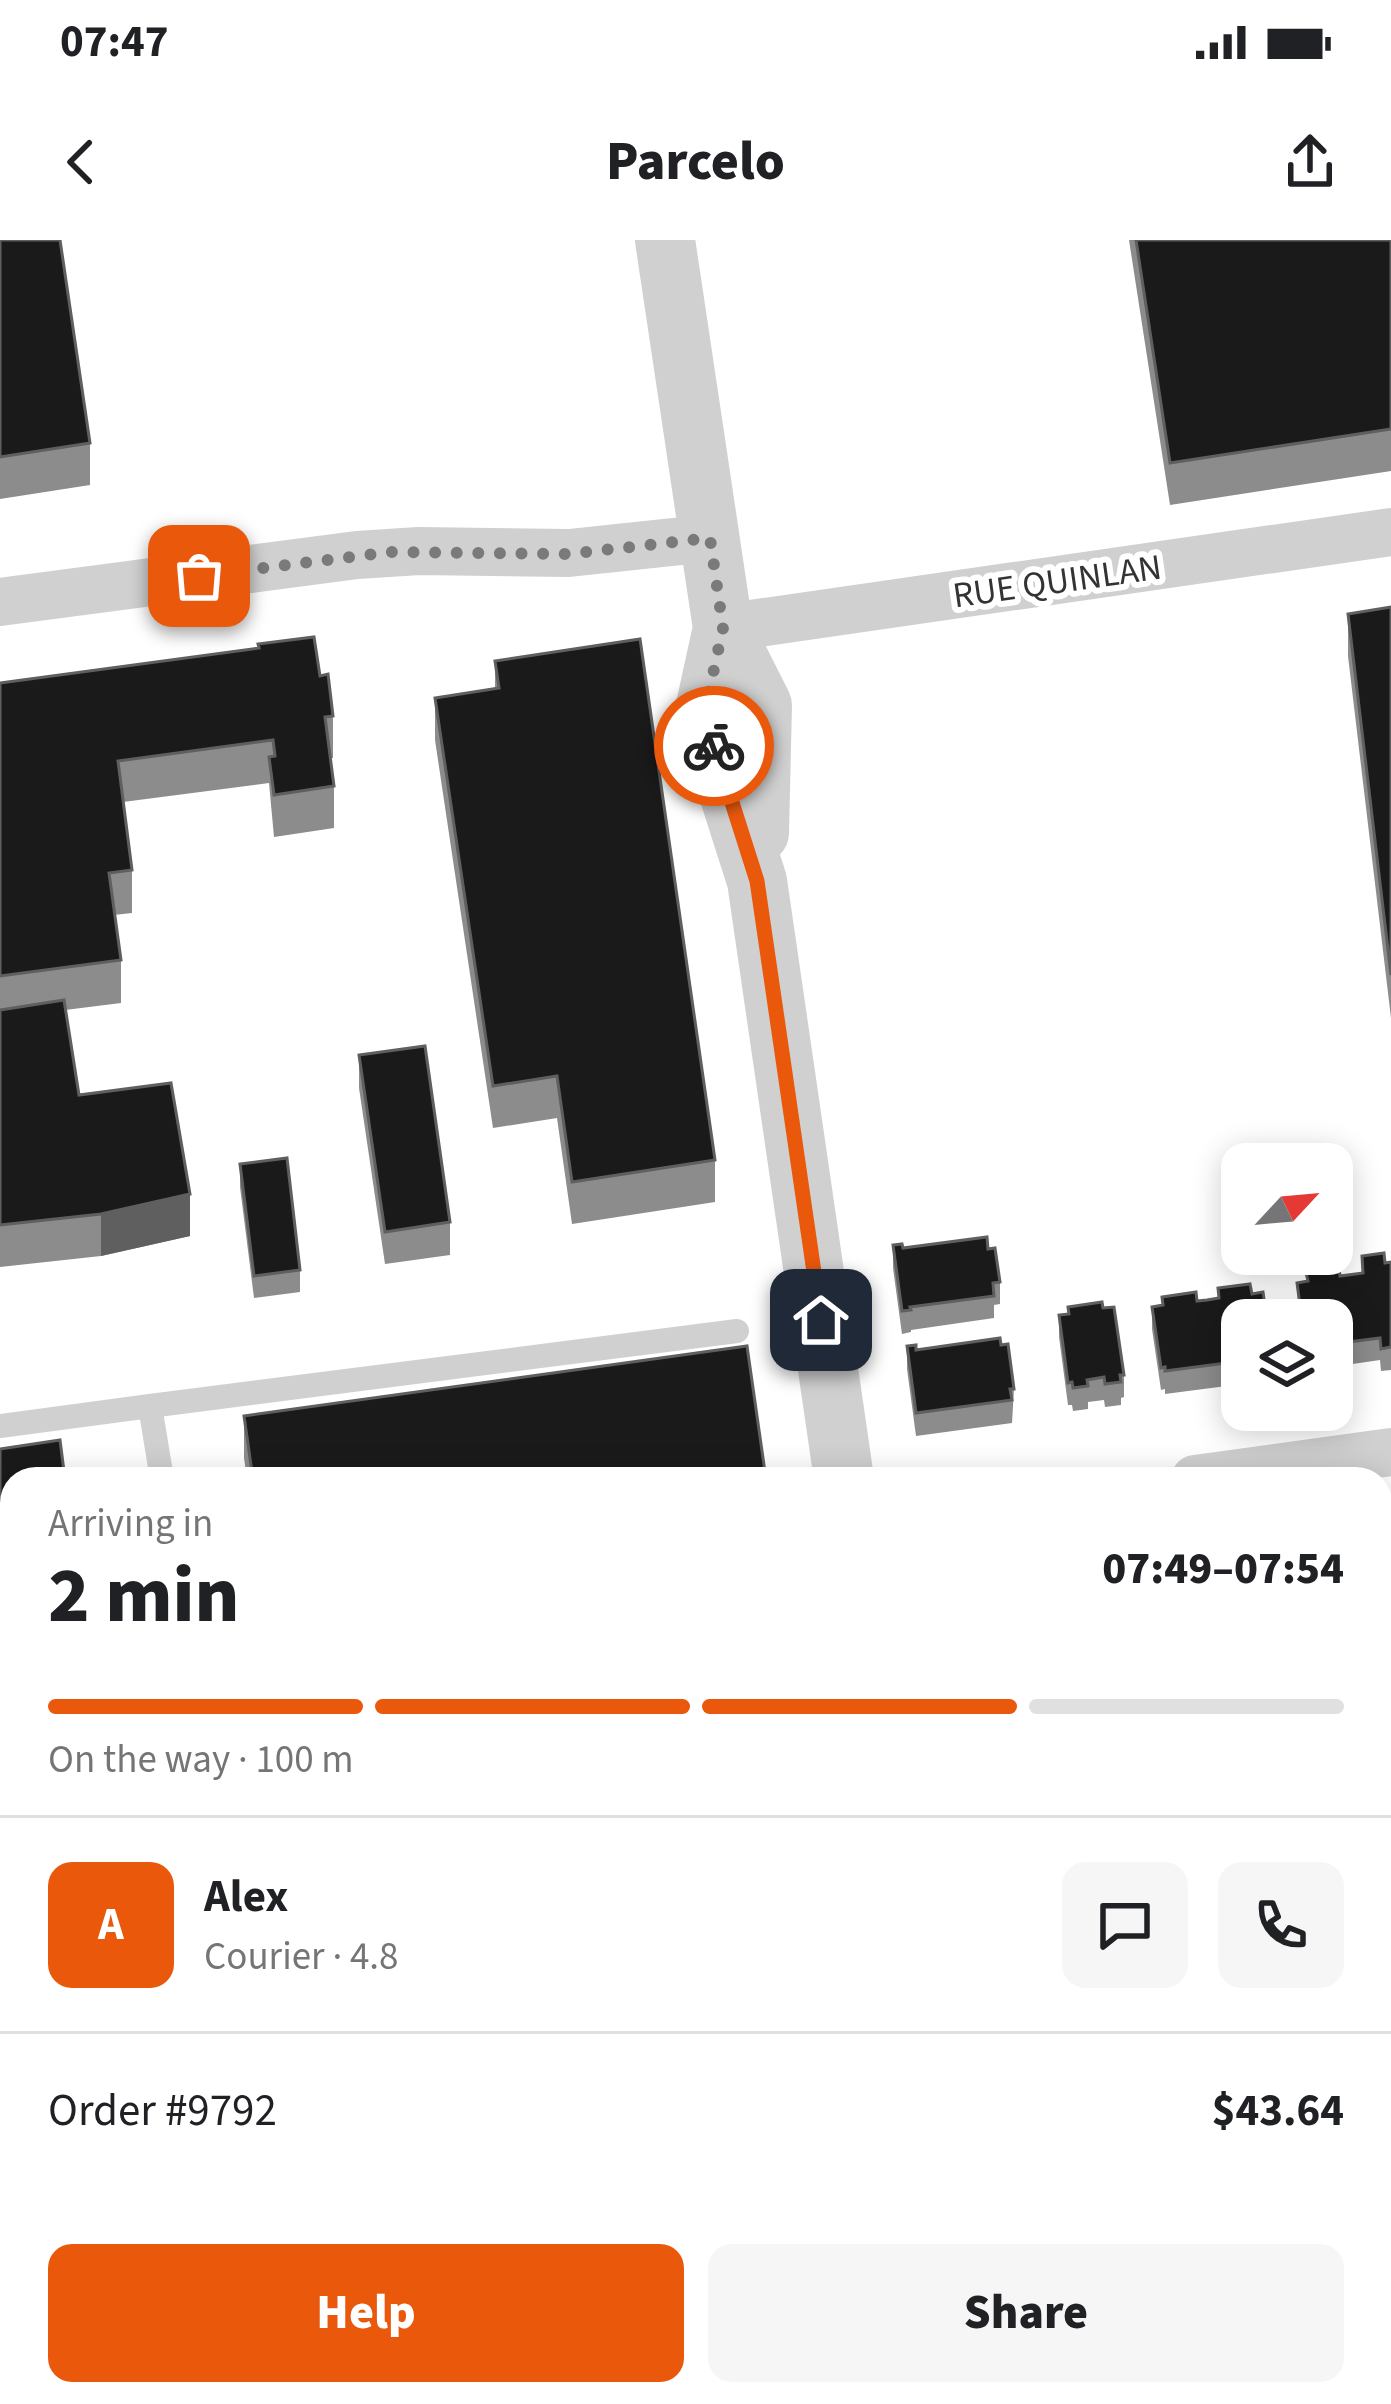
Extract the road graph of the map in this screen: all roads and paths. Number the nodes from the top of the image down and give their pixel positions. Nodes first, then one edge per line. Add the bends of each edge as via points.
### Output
1 (665, 240) edge
2 (1391, 532) edge
3 (710, 538) junction
4 (0, 602) edge
5 (723, 628) junction
6 (737, 1331) dead end
7 (150, 1406) junction
8 (0, 1426) edge
9 (1391, 1452) edge
10 (160, 1467) edge
11 (842, 1467) edge
12 (1282, 1467) edge

1 - 3 street
2 - 5 street, RUE QUINLAN
3 - 4 street via 569,554 374,554
3 - 5 street
5 - 11 street via 762,705 757,881
6 - 7 lane
7 - 8 lane
7 - 10 lane
9 - 12 street

